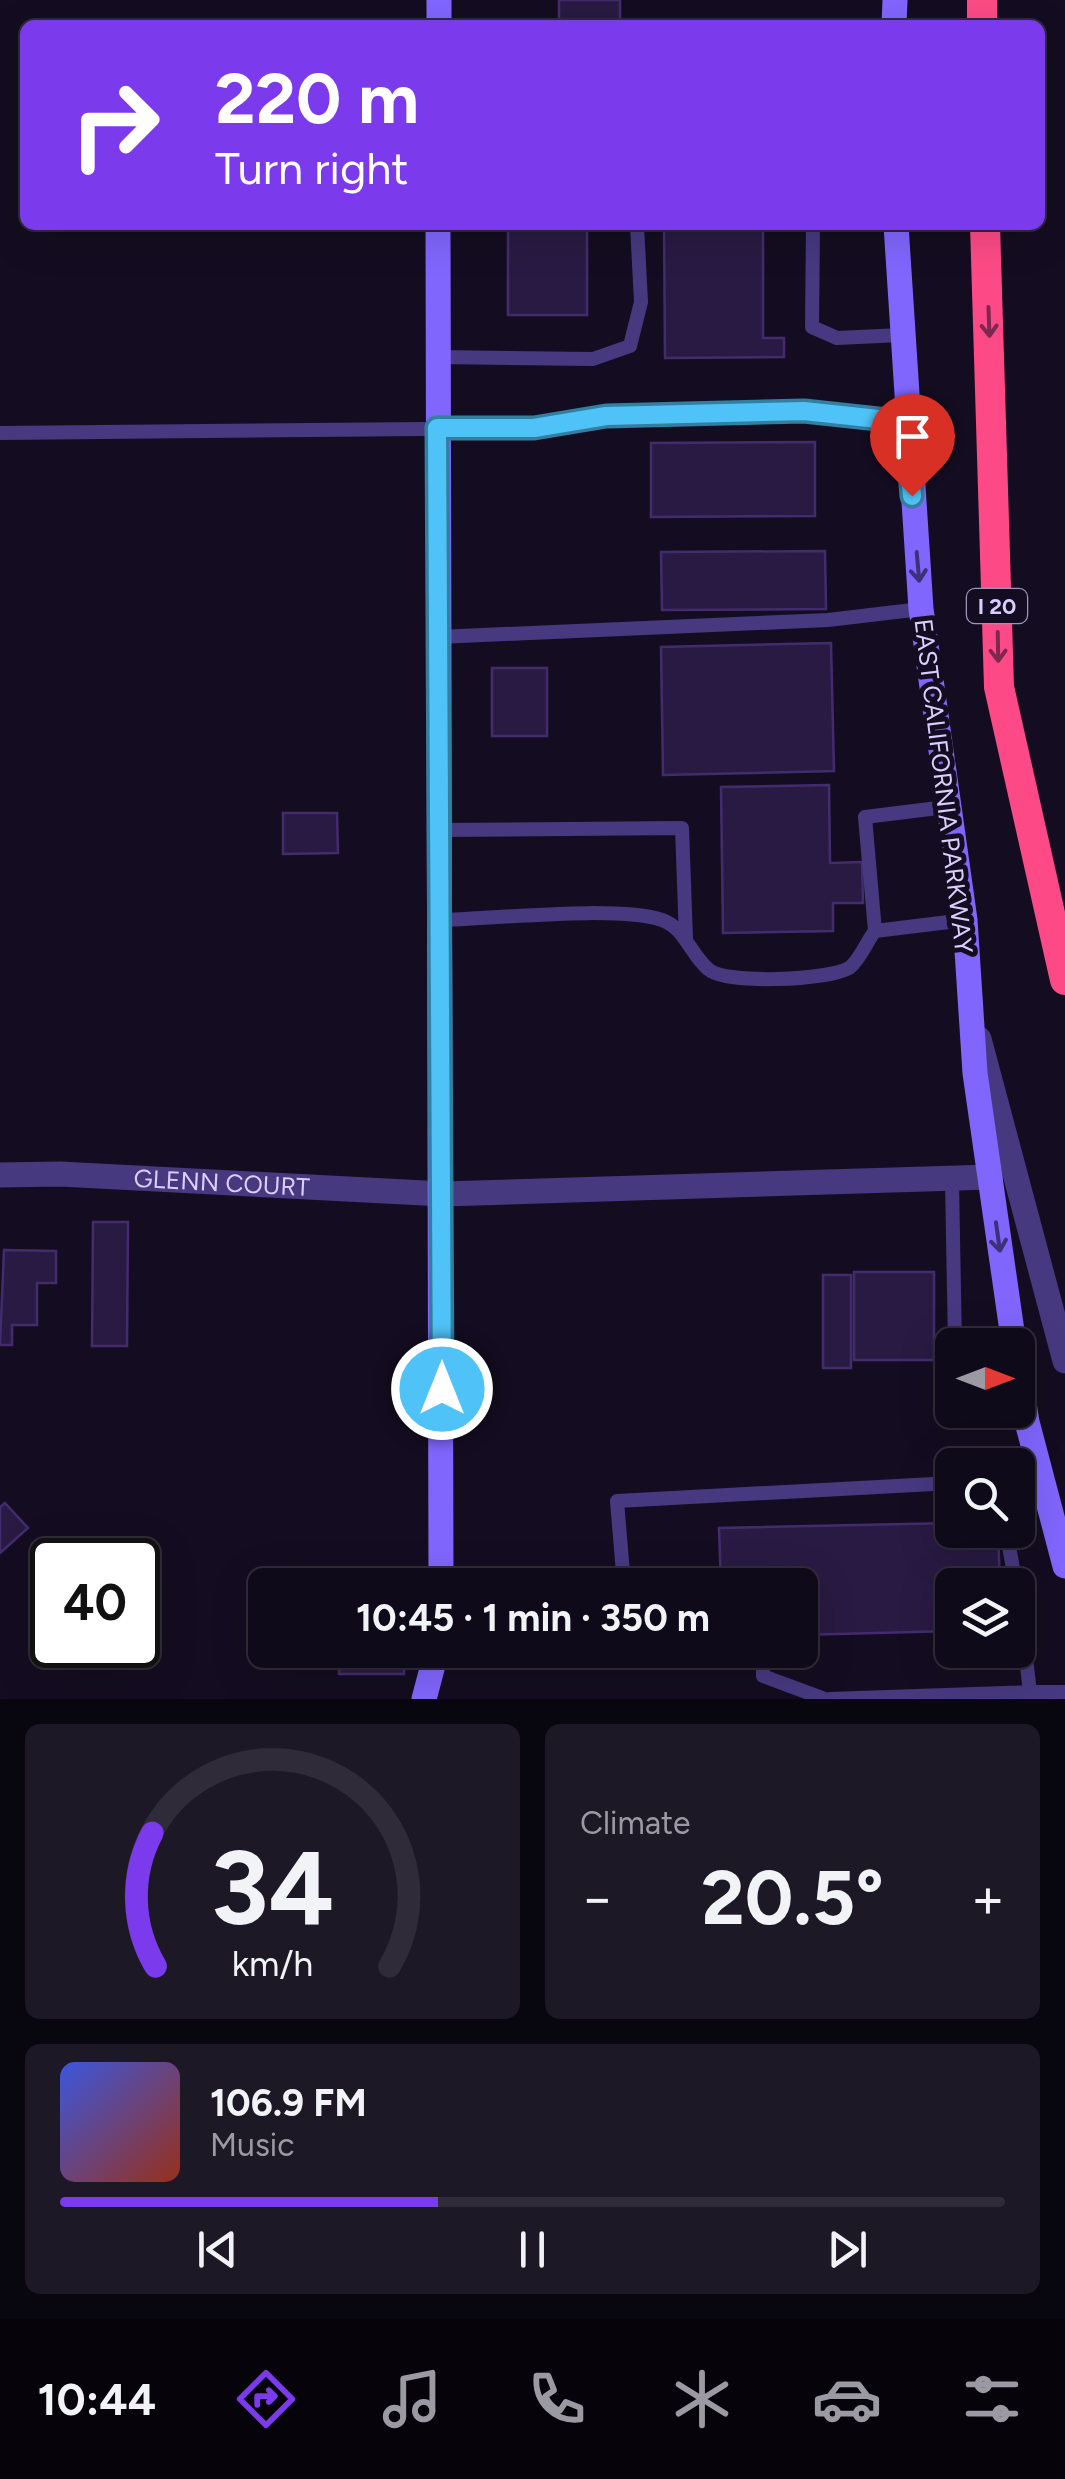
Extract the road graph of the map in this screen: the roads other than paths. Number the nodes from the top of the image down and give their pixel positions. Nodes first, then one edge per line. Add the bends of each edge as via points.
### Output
1 (438, 230) edge
2 (637, 230) edge
3 (813, 230) edge
4 (896, 230) edge
5 (985, 230) edge
6 (900, 335) junction
7 (438, 357) junction
8 (906, 422) junction
9 (437, 428) junction
10 (0, 434) edge
11 (921, 609) junction
12 (438, 637) junction
13 (946, 807) junction
14 (440, 830) junction
15 (440, 920) junction
16 (965, 920) junction
17 (875, 931) junction
18 (686, 939) junction
19 (1065, 980) edge
20 (969, 1000) junction
21 (0, 1175) edge
22 (990, 1177) junction
23 (952, 1180) junction
24 (442, 1194) junction
25 (955, 1328) edge
26 (1012, 1328) edge
27 (1065, 1360) edge
28 (1029, 1428) edge
29 (935, 1483) edge
30 (1065, 1566) edge
31 (441, 1568) edge
32 (623, 1568) edge
33 (432, 1668) edge
34 (763, 1668) edge
35 (1027, 1668) edge
36 (1030, 1692) junction
37 (1065, 1692) edge
38 (424, 1699) edge
39 (827, 1699) edge

1 - 7 street
2 - 7 lane via 641,302 630,346 593,359
3 - 6 lane via 812,326 836,338
4 - 6 street, EAST CALIFORNIA PARKWAY
5 -> 19 highway, I 20 via 999,687
6 - 8 street, EAST CALIFORNIA PARKWAY
7 - 9 street
8 - 9 lane via 804,411
8 -> 11 street, EAST CALIFORNIA PARKWAY
9 - 10 lane
9 - 12 street
11 - 12 lane via 828,620
11 - 13 street, EAST CALIFORNIA PARKWAY
12 - 14 street
13 - 16 street, EAST CALIFORNIA PARKWAY
13 - 17 lane via 866,818
14 - 15 street
14 - 18 lane via 682,828
15 - 18 lane via 625,915 664,920
15 - 24 street
16 - 17 lane
16 - 20 street, EAST CALIFORNIA PARKWAY
17 - 18 lane via 853,966 837,974 734,980 708,970
20 - 22 street, EAST CALIFORNIA PARKWAY
20 - 27 street
21 - 24 street, GLENN COURT
22 - 23 street, GLENN COURT
22 -> 26 street, EAST CALIFORNIA PARKWAY
23 - 24 street, GLENN COURT
23 - 25 lane
24 - 31 street
28 - 30 street
29 - 32 lane via 617,1501
33 - 38 street
34 - 39 lane via 764,1676
35 - 36 lane
36 - 37 lane
36 - 39 lane

